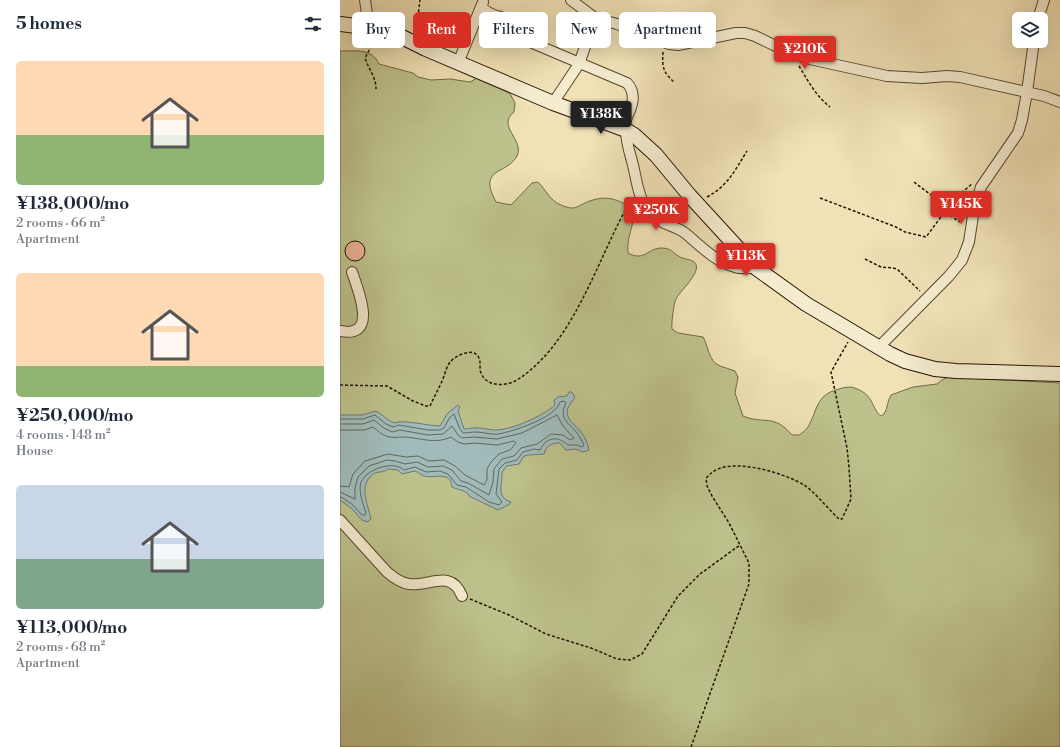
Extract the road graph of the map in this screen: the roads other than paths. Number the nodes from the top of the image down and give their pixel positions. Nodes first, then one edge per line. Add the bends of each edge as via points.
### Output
1 (365, 0) edge
2 (571, 0) edge
3 (1044, 0) edge
4 (483, 3) edge
5 (368, 12) edge
6 (587, 12) edge
7 (1040, 12) edge
8 (611, 22) edge
9 (340, 24) edge
10 (352, 25) edge
11 (405, 38) edge
12 (585, 48) edge
13 (1033, 48) edge
14 (458, 63) junction
15 (579, 64) junction
16 (1027, 92) junction
17 (1060, 102) edge
18 (553, 103) junction
19 (624, 129) junction
20 (756, 268) junction
21 (352, 272) dead end
22 (340, 331) edge
23 (878, 348) junction
24 (1060, 374) edge
25 (340, 520) edge
26 (462, 596) road end

1 - 5 street
2 - 6 street
3 - 7 street
4 - 14 street
4 - 15 street via 488,12 511,21 526,40
8 - 16 street via 678,45 745,33 794,55 887,76 960,77
9 - 10 street
11 - 14 street
12 - 15 street
13 - 16 street
14 - 18 street
15 - 18 street
15 - 19 street via 622,80 633,91 633,101
16 - 17 street
16 - 23 street via 1018,133 981,187 974,209 969,242 962,260
18 - 19 street
19 - 20 street via 656,155
19 - 20 street via 634,166 637,190 655,217 685,233 717,259 736,267
20 - 23 street via 800,300
21 - 22 street via 364,316 358,328 347,332
23 - 24 street via 905,361 935,369
25 - 26 street via 395,579 409,584 444,580 451,582 460,590

